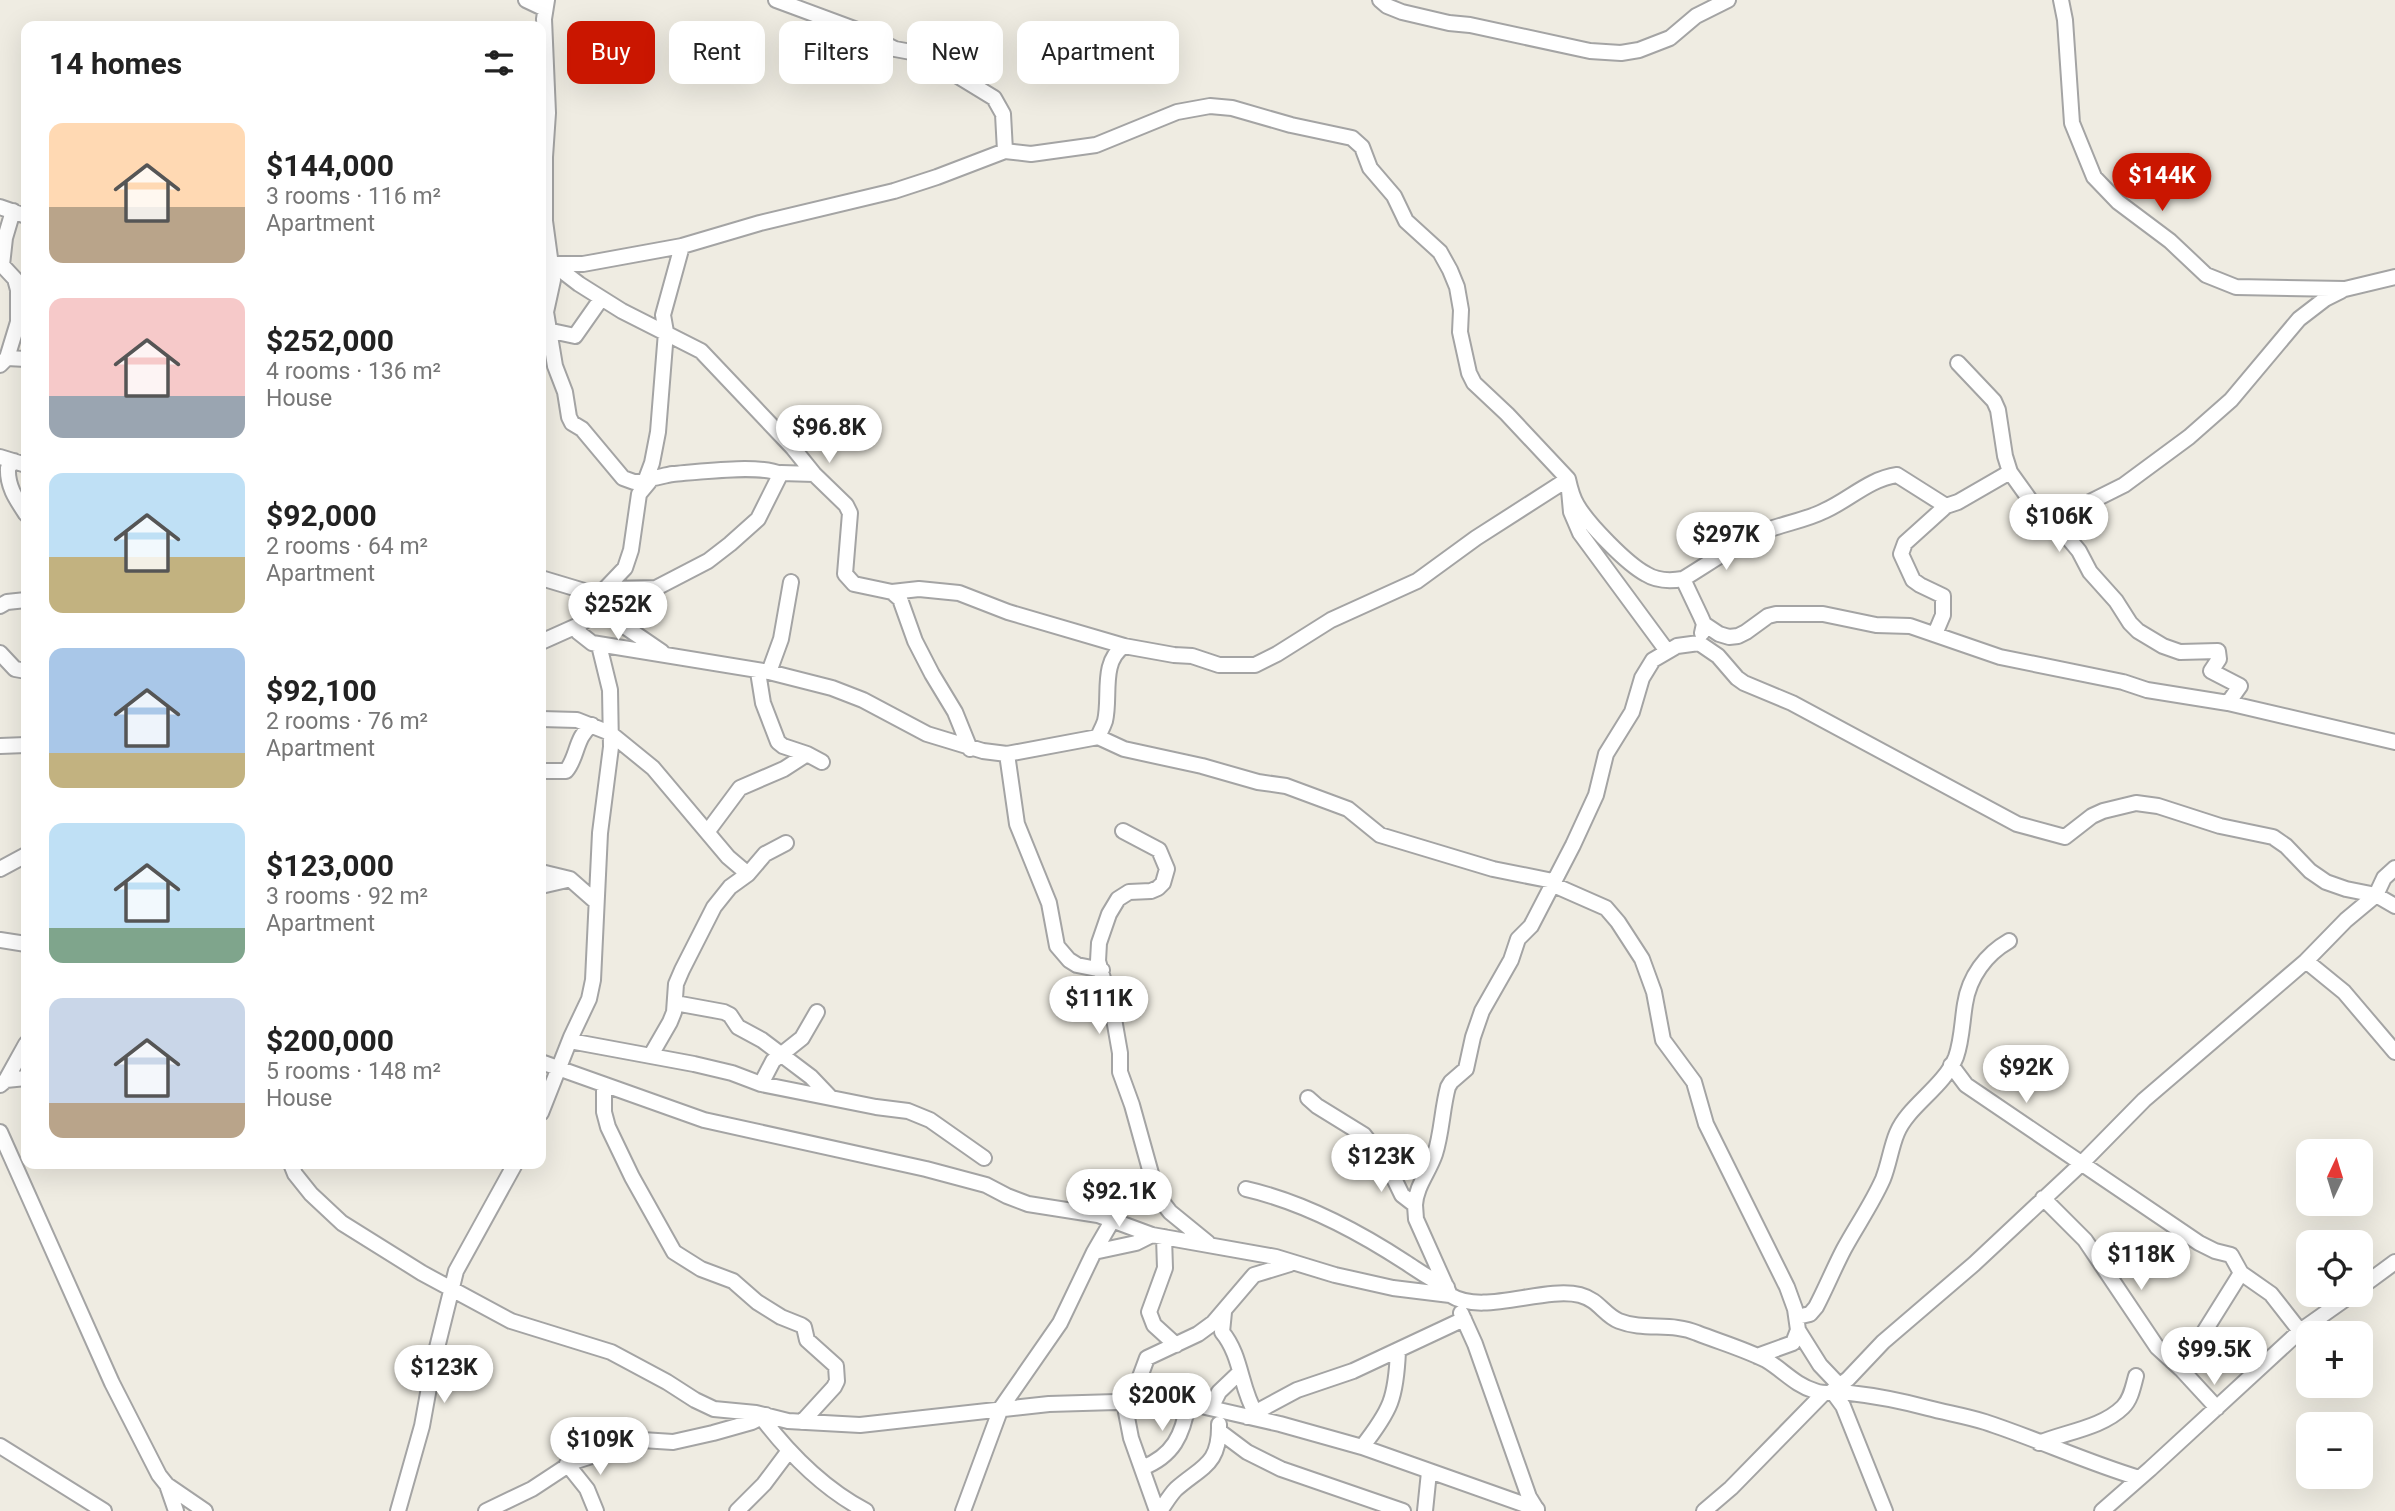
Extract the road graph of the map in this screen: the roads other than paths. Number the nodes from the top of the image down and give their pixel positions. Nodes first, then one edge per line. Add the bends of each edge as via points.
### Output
1 (526, 0) edge
2 (776, 0) edge
3 (1380, 0) edge
4 (1728, 0) edge
5 (2061, 0) edge
6 (546, 4) edge
7 (546, 142) edge
8 (1005, 151) junction
9 (13, 211) edge
10 (546, 232) edge
11 (682, 246) junction
12 (547, 264) edge
13 (2395, 277) edge
14 (2345, 289) junction
15 (601, 299) junction
16 (546, 317) edge
17 (546, 322) edge
18 (546, 326) edge
19 (666, 332) junction
20 (4, 362) edge
21 (1958, 363) dead end
22 (13, 461) edge
23 (2010, 472) junction
24 (780, 474) junction
25 (814, 474) junction
26 (1567, 479) junction
27 (647, 480) junction
28 (21, 506) edge
29 (1946, 506) junction
30 (2056, 519) junction
31 (1683, 579) junction
32 (546, 580) edge
33 (791, 582) dead end
34 (892, 592) junction
35 (601, 596) junction
36 (21, 601) edge
37 (0, 606) edge
38 (1704, 624) junction
39 (579, 625) junction
40 (1935, 634) junction
41 (546, 640) edge
42 (1699, 643) junction
43 (599, 645) junction
44 (1124, 646) junction
45 (1667, 651) junction
46 (0, 653) edge
47 (666, 655) junction
48 (21, 670) edge
49 (763, 672) junction
50 (2228, 703) junction
51 (546, 719) edge
52 (592, 725) junction
53 (610, 733) junction
54 (1098, 737) junction
55 (2395, 742) edge
56 (21, 745) edge
57 (0, 746) edge
58 (970, 748) junction
59 (807, 754) junction
60 (1007, 754) junction
61 (822, 762) dead end
62 (546, 771) edge
63 (708, 831) junction
64 (1123, 831) dead end
65 (786, 843) dead end
66 (21, 858) edge
67 (2395, 868) edge
68 (0, 869) edge
69 (546, 873) edge
70 (748, 874) junction
71 (570, 879) junction
72 (1553, 881) junction
73 (546, 885) edge
74 (2376, 895) junction
75 (595, 901) junction
76 (2395, 906) edge
77 (0, 940) edge
78 (2009, 941) dead end
79 (21, 943) edge
80 (2305, 961) junction
81 (1101, 970) junction
82 (675, 1003) junction
83 (817, 1012) dead end
84 (570, 1041) junction
85 (21, 1052) edge
86 (2395, 1052) edge
87 (779, 1054) junction
88 (651, 1055) junction
89 (546, 1064) edge
90 (1951, 1065) junction
91 (559, 1069) junction
92 (21, 1079) edge
93 (3, 1082) edge
94 (761, 1084) junction
95 (604, 1085) junction
96 (831, 1098) junction
97 (1308, 1098) dead end
98 (546, 1102) edge
99 (0, 1132) edge
100 (984, 1158) dead end
101 (2081, 1164) junction
102 (293, 1169) edge
103 (512, 1169) edge
104 (1246, 1189) dead end
105 (2043, 1198) junction
106 (1415, 1205) junction
107 (1112, 1221) junction
108 (1158, 1236) junction
109 (1208, 1243) junction
110 (1094, 1252) junction
111 (2395, 1262) edge
112 (1290, 1264) dead end
113 (2241, 1273) junction
114 (2373, 1278) edge
115 (452, 1288) junction
116 (1449, 1292) junction
117 (2334, 1307) edge
118 (1224, 1312) junction
119 (1464, 1320) junction
120 (2314, 1321) edge
121 (1798, 1324) junction
122 (2296, 1326) edge
123 (2296, 1335) edge
124 (1176, 1345) junction
125 (1398, 1350) junction
126 (1757, 1356) junction
127 (2182, 1369) junction
128 (1240, 1372) junction
129 (2136, 1376) dead end
130 (1832, 1390) junction
131 (1130, 1402) junction
132 (1188, 1403) junction
133 (1001, 1408) junction
134 (2217, 1408) junction
135 (1215, 1409) junction
136 (1252, 1415) junction
137 (764, 1417) junction
138 (802, 1422) junction
139 (1219, 1431) junction
140 (2039, 1443) junction
141 (0, 1446) edge
142 (1362, 1447) junction
143 (788, 1452) junction
144 (567, 1464) junction
145 (1142, 1468) junction
146 (1429, 1472) junction
147 (2139, 1478) junction
148 (167, 1485) junction
149 (1537, 1510) edge
150 (103, 1511) edge
151 (176, 1511) edge
152 (205, 1511) edge
153 (398, 1511) edge
154 (486, 1511) edge
155 (596, 1511) edge
156 (737, 1511) edge
157 (866, 1511) edge
158 (963, 1511) edge
159 (1158, 1511) edge
160 (1404, 1511) edge
161 (1425, 1511) edge
162 (1704, 1511) edge
163 (1885, 1511) edge
164 (2102, 1511) edge

1 - 6 street
2 - 8 street via 895,49 922,54 994,98 1006,128
3 - 4 street via 1402,12 1449,23 1621,53 1670,38 1696,16
5 - 14 street via 2072,123 2094,177 2105,190 2215,280 2253,289
6 - 7 street
8 - 11 street via 894,191
8 - 26 street via 1031,154 1096,145 1165,116 1210,106 1352,138 1362,147 1370,169 1394,196 1406,221 1440,252 1450,270 1474,383
9 - 20 street via 2,265 17,282 18,322
10 - 12 street
11 - 12 street via 583,264
11 - 19 street via 663,315
12 - 15 street
12 - 16 street via 553,280
13 - 14 street
14 - 30 street via 2300,318 2231,400 2189,438 2124,485
15 - 17 street via 575,336
15 - 19 street
18 - 27 street via 572,423 623,478
19 - 25 street via 701,351
19 - 27 street via 658,432
21 - 23 street via 1994,401
22 - 28 street via 8,480
23 - 29 street
23 - 30 street via 2030,500
24 - 25 street
24 - 27 street via 753,470
24 - 35 street via 758,519 708,561 656,588
25 - 34 street via 850,513 847,578 854,584
26 - 31 street via 1586,519 1636,567 1658,579
26 - 44 street via 1416,581 1331,620 1255,665 1219,665 1192,656
26 - 45 street via 1571,512 1580,533
27 - 35 street via 639,494 628,560
29 - 31 street via 1899,476 1891,476 1828,510 1750,538
29 - 40 street via 1900,553 1913,580 1943,596 1943,615
30 - 50 street via 2090,572 2138,631 2180,652 2218,650 2211,671 2241,686
31 - 38 street
32 - 35 street
33 - 49 street via 781,639
34 - 44 street via 959,593
34 - 58 street via 900,599 915,641 956,712
35 - 39 street
35 - 47 street via 605,612
36 - 37 street
38 - 40 street via 1719,634 1738,636 1768,616 1823,614
38 - 42 street via 1696,640
39 - 41 street
39 - 43 street via 578,632
40 - 50 street via 2000,657
42 - 45 street
42 - 74 street via 1744,683 1792,703 2017,824 2065,837 2103,811 2136,803 2158,806 2273,837 2326,882
43 - 47 street
43 - 53 street via 610,690
44 - 54 street via 1115,652 1111,664 1104,724
45 - 72 street via 1653,660 1642,678 1632,712 1606,754 1596,795
46 - 48 street
47 - 49 street
49 - 58 street via 846,692 928,734
49 - 59 street via 763,703 778,742
50 - 55 street
51 - 52 street
52 - 53 street
52 - 62 street via 583,733 566,771
53 - 63 street via 653,768
53 - 75 street
54 - 60 street
54 - 72 street via 1125,749 1286,786 1348,808 1380,835 1493,869
56 - 57 street
58 - 60 street
59 - 61 street
59 - 63 street via 740,788
60 - 81 street via 1017,824 1049,903 1057,946 1077,965
63 - 70 street
64 - 81 street via 1159,850 1167,874 1154,890 1129,892 1118,899 1099,943
65 - 70 street via 765,854
66 - 68 street
67 - 74 street
69 - 71 street
70 - 82 street via 730,887 708,917 679,977
71 - 73 street
71 - 75 street
72 - 106 street via 1482,1011 1465,1071 1448,1087 1436,1152 1415,1193
72 - 121 street via 1606,908 1635,947 1654,992 1663,1040 1694,1082 1706,1124 1787,1287
74 - 76 street
74 - 80 street
75 - 84 street via 593,980
77 - 79 street
78 - 90 street via 1993,950 1970,987
80 - 86 street via 2344,992
80 - 101 street via 2144,1100
81 - 109 street via 1117,1034 1120,1072 1157,1195
82 - 87 street via 724,1012
82 - 88 street
83 - 87 street via 802,1038
84 - 88 street
84 - 91 street
85 - 93 street
87 - 94 street
87 - 96 street via 820,1084
88 - 94 street
89 - 91 street
90 - 101 street via 1966,1085
90 - 121 street via 1899,1129 1869,1210 1816,1307
91 - 95 street
91 - 98 street
92 - 93 street
94 - 96 street
95 - 107 street via 704,1120 926,1169 986,1185 1028,1204
95 - 138 street via 608,1127 674,1252 733,1281 757,1302 804,1327 807,1340 836,1366 834,1387
96 - 100 street via 918,1113
97 - 106 street via 1364,1135 1388,1166 1402,1195
99 - 148 street via 112,1383
101 - 105 street
101 - 113 street via 2199,1243 2229,1254
102 - 115 street via 342,1223
103 - 115 street via 458,1264
104 - 116 street via 1341,1224
105 - 127 street via 2085,1240 2157,1347
105 - 130 street
106 - 116 street via 1416,1219
107 - 108 street
107 - 110 street
108 - 109 street
108 - 110 street
108 - 124 street via 1166,1268 1149,1312 1154,1325
109 - 116 street via 1393,1288
110 - 133 street via 1060,1323
111 - 114 street
112 - 118 street via 1254,1275
113 - 122 street via 2277,1300
113 - 127 street
115 - 137 street via 521,1325 611,1352 717,1410
115 - 153 street
116 - 119 street
116 - 126 street via 1457,1299 1487,1302 1575,1294 1598,1303 1616,1320 1695,1332
117 - 120 street
118 - 124 street
118 - 128 street via 1221,1329
119 - 125 street
119 - 149 street
121 - 126 street via 1793,1343
121 - 130 street
123 - 134 street
124 - 131 street via 1147,1358
125 - 136 street via 1297,1390
125 - 142 street via 1391,1405
126 - 130 street via 1802,1387
127 - 134 street
128 - 135 street via 1219,1392
128 - 136 street
129 - 140 street via 2122,1408 2097,1424
130 - 140 street via 1883,1396 1984,1422
130 - 162 street
130 - 163 street via 1843,1406
131 - 132 street
131 - 133 street
131 - 145 street via 1131,1438
132 - 135 street
132 - 145 street via 1177,1442 1160,1460
133 - 138 street via 860,1424
133 - 158 street
134 - 147 street
135 - 136 street
135 - 139 street
136 - 142 street
137 - 138 street
137 - 143 street
137 - 144 street via 685,1440 642,1440
139 - 159 street via 1209,1462
139 - 160 street via 1281,1469
140 - 147 street
141 - 150 street
142 - 146 street
143 - 156 street
143 - 157 street
144 - 154 street via 532,1489
144 - 155 street via 587,1489
145 - 159 street
146 - 149 street
146 - 161 street
147 - 164 street
148 - 151 street
148 - 152 street

